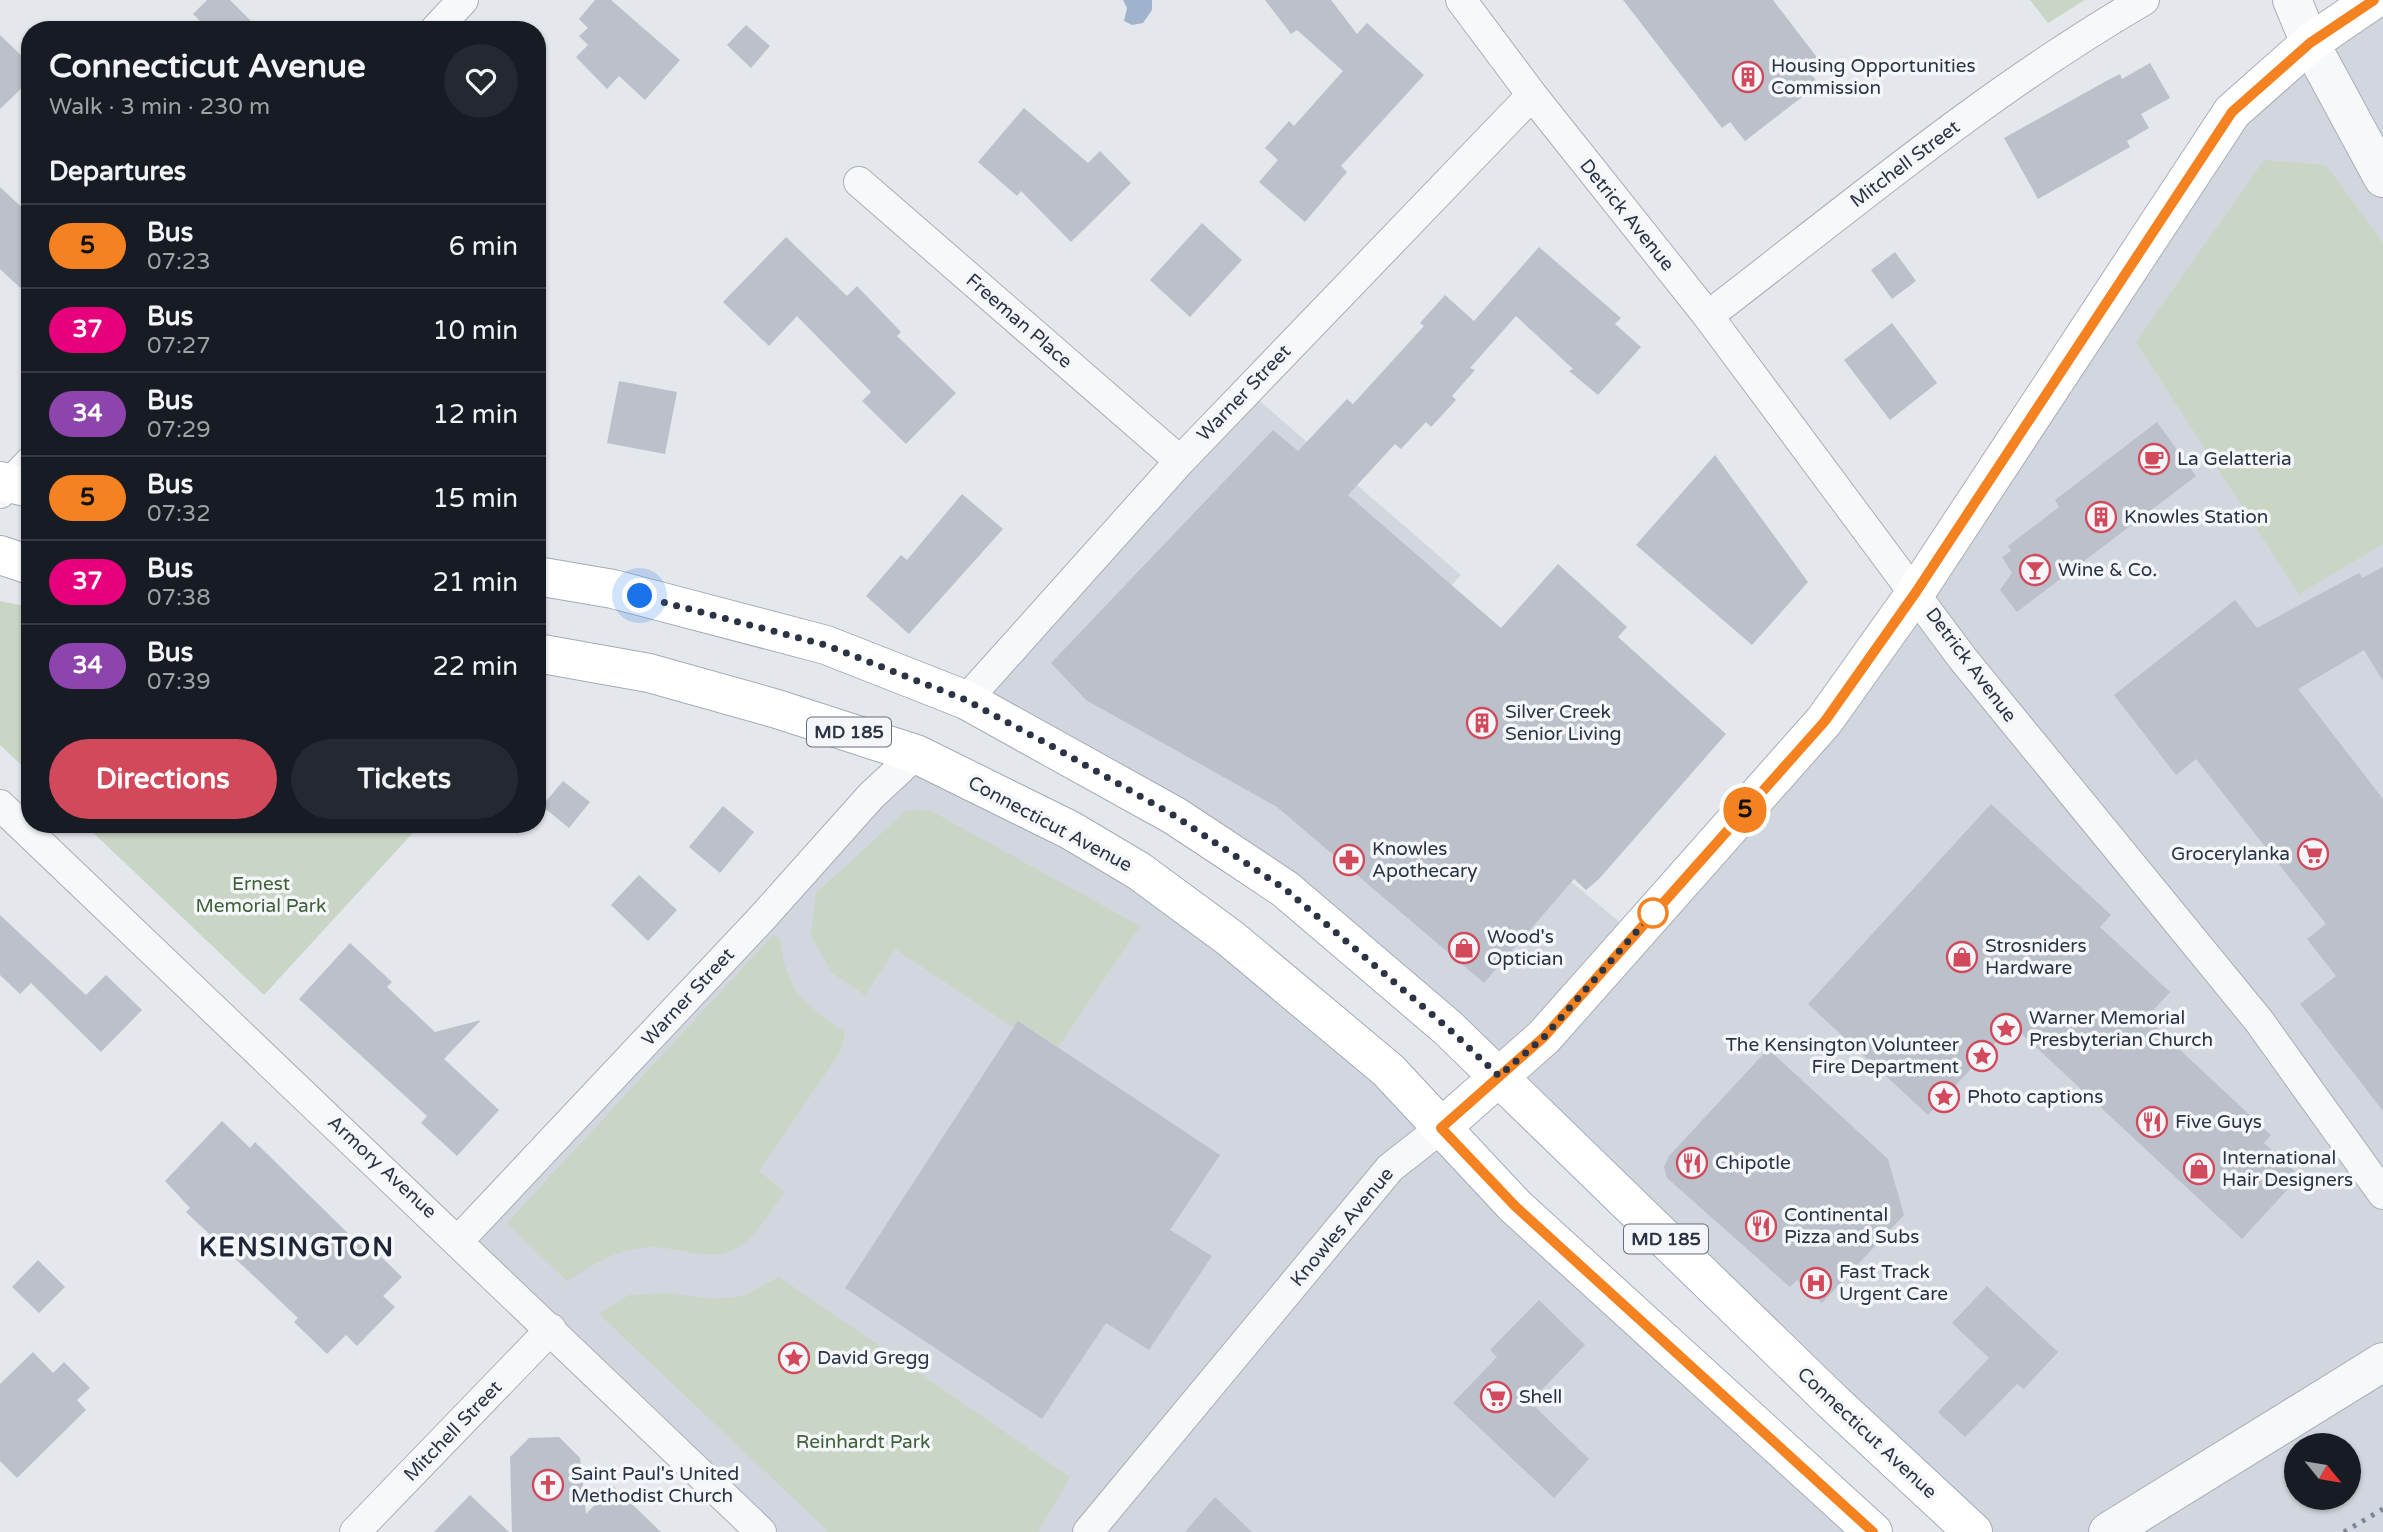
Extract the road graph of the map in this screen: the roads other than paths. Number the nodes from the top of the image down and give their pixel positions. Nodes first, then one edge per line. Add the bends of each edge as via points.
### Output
1 (463, 0) edge
2 (1461, 0) edge
3 (2144, 0) edge
4 (2292, 0) edge
5 (2374, 0) edge
6 (443, 21) edge
7 (2310, 43) junction
8 (1532, 95) junction
9 (2383, 177) edge
10 (859, 182) dead end
11 (1708, 316) junction
12 (1180, 461) junction
13 (0, 555) edge
14 (21, 562) edge
15 (546, 578) edge
16 (1916, 592) junction
17 (546, 655) edge
18 (966, 700) junction
19 (916, 754) junction
20 (0, 805) edge
21 (21, 825) edge
22 (30, 833) edge
23 (1499, 1076) junction
24 (1441, 1128) junction
25 (2383, 1194) edge
26 (459, 1240) junction
27 (551, 1329) junction
28 (2383, 1362) edge
29 (1834, 1496) junction
30 (355, 1532) edge
31 (761, 1532) edge
32 (1088, 1532) edge
33 (1873, 1532) edge
34 (1896, 1532) edge
35 (1973, 1532) edge
36 (2108, 1532) edge

1 - 6 street
2 - 8 street, Detrick Avenue
3 - 11 street, Mitchell Street via 1956,125
4 - 7 street
5 - 7 main road, Knowles Avenue
7 - 9 street
7 - 16 main road, Knowles Avenue via 2232,112
8 - 11 street, Detrick Avenue
8 - 12 street, Warner Street
10 - 12 street, Freeman Place
11 - 16 street, Detrick Avenue
12 - 18 street, Warner Street
13 - 14 main road
15 - 18 main road, Connecticut Avenue / MD 185 via 613,589 826,645
16 - 23 main road, Knowles Avenue via 1825,721 1544,1037
16 - 25 street, Detrick Avenue via 1963,659 2259,1021
17 - 19 main road, Connecticut Avenue / MD 185 via 649,673
18 - 23 main road, Connecticut Avenue / MD 185 via 1175,816 1285,889
19 - 24 main road, Connecticut Avenue / MD 185 via 1139,871 1230,938 1388,1070
19 - 26 street, Warner Street
20 - 21 street, Armory Avenue
22 - 26 street, Armory Avenue
23 - 24 main road, Knowles Avenue
23 - 35 main road, Connecticut Avenue / MD 185
24 - 29 main road, Connecticut Avenue / MD 185 via 1515,1206
24 - 32 street, Knowles Avenue via 1390,1168
26 - 27 street, Armory Avenue
27 - 30 street, Mitchell Street
27 - 31 street, Armory Avenue
28 - 36 street
29 - 33 main road, Connecticut Avenue / MD 185
29 - 34 main road

